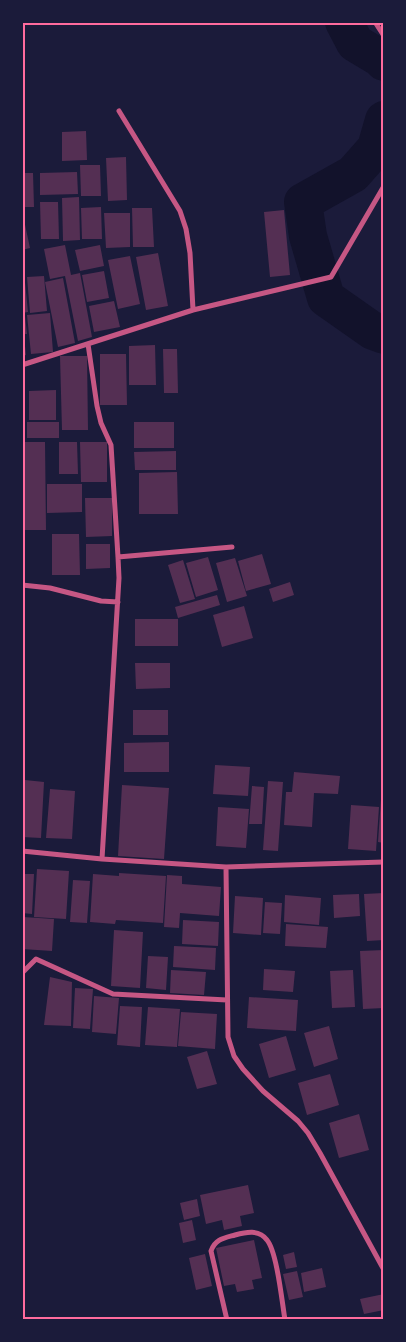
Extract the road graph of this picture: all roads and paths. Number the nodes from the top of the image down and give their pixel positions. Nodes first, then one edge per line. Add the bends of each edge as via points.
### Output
1 (375, 22) edge
2 (384, 36) edge
3 (119, 111) dead end
4 (384, 186) edge
5 (193, 310) junction
6 (88, 344) junction
7 (22, 365) edge
8 (232, 547) dead end
9 (118, 557) junction
10 (22, 585) edge
11 (118, 602) junction
12 (22, 851) edge
13 (102, 859) junction
14 (384, 862) edge
15 (226, 867) junction
16 (22, 973) edge
17 (227, 1000) junction
18 (384, 1270) edge
19 (228, 1320) edge
20 (285, 1320) edge

1 - 2 street
3 - 5 street via 183,220 190,253
4 - 5 street via 331,277
5 - 6 street
6 - 7 street
6 - 9 street via 97,406 111,445
8 - 9 street
9 - 11 street
10 - 11 street
11 - 13 street
12 - 13 street
13 - 15 street
14 - 15 street
15 - 17 street
16 - 17 street via 36,959 113,994
17 - 18 street via 228,1037 234,1056 263,1091 308,1134
19 - 20 street via 211,1251 218,1240 253,1232 268,1240 276,1263

